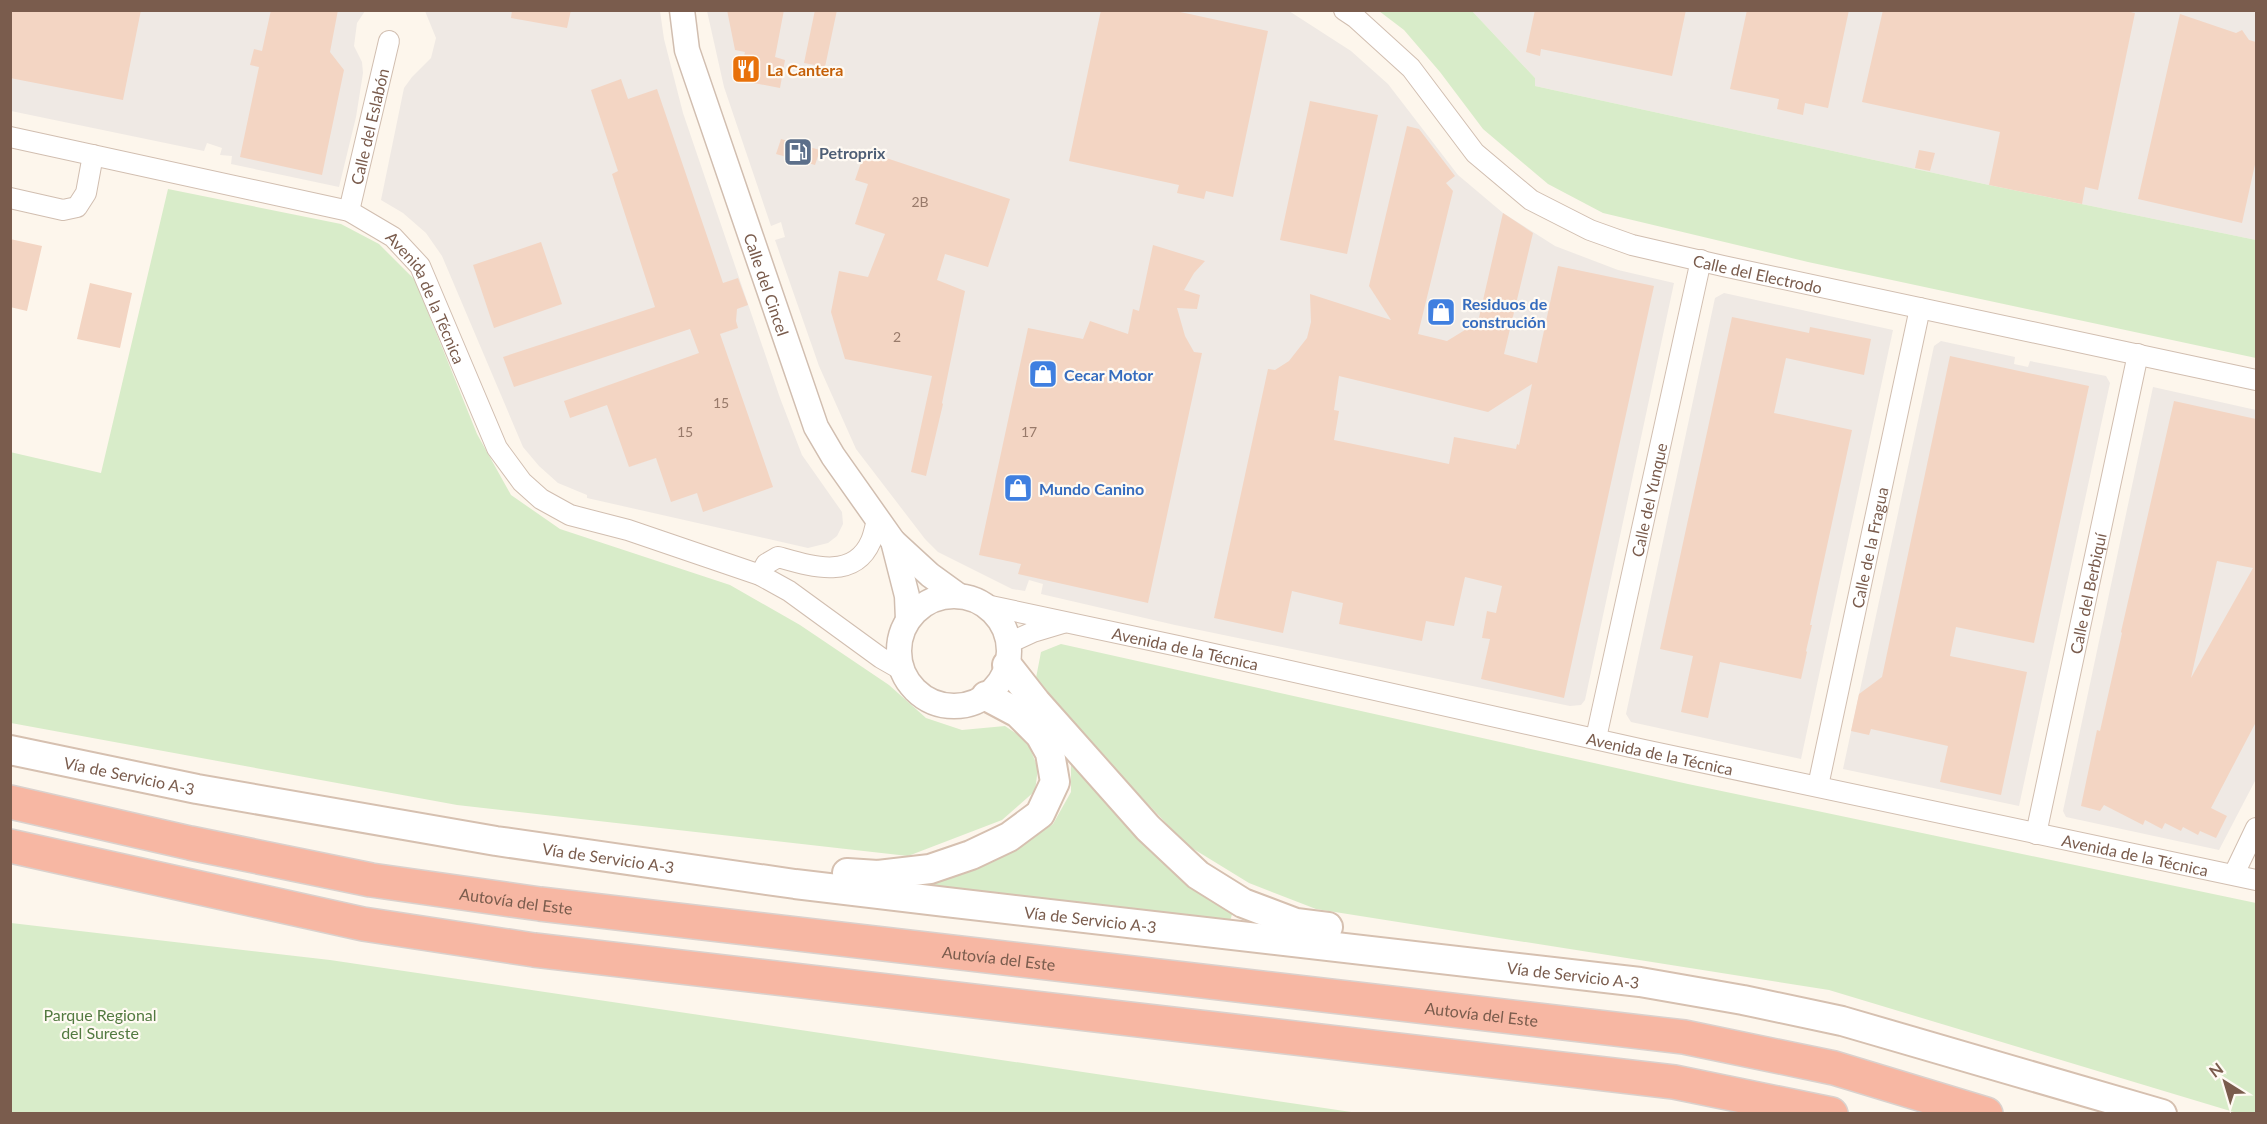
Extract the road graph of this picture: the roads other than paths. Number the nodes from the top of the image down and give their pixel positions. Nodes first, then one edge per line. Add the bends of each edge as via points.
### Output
1 (682, 10) edge
2 (1344, 10) edge
3 (389, 41) dead end
4 (10, 137) edge
5 (93, 155) junction
6 (10, 198) edge
7 (349, 211) junction
8 (1701, 260) junction
9 (1920, 308) junction
10 (2138, 354) junction
11 (2256, 380) edge
12 (878, 518) junction
13 (893, 541) junction
14 (760, 575) junction
15 (959, 596) junction
16 (986, 605) junction
17 (908, 620) junction
18 (1065, 622) junction
19 (1008, 654) junction
20 (902, 670) junction
21 (986, 696) junction
22 (1596, 738) junction
23 (10, 750) edge
24 (1818, 786) junction
25 (10, 802) edge
26 (2256, 828) edge
27 (2036, 834) junction
28 (10, 846) edge
29 (2234, 874) junction
30 (748, 876) junction
31 (2256, 880) edge
32 (1640, 982) junction
33 (1831, 1113) edge
34 (1986, 1113) edge
35 (2162, 1113) edge

1 - 12 street, Calle del Cincel via 687,50 816,427
2 - 8 street, Calle del Electrodo via 1411,68 1475,153 1531,200 1590,230 1632,245
3 - 7 street, Calle del Eslabón
4 - 5 street, Avenida de la Técnica
5 - 6 street via 86,193 77,207 63,210
5 - 7 street, Avenida de la Técnica
7 - 14 street, Avenida de la Técnica via 393,237 420,266 497,448 522,482 541,499 570,515
8 - 9 street, Calle del Electrodo
8 - 22 street, Calle del Yunque
9 - 10 street, Calle del Electrodo
9 - 24 street, Calle de la Fragua
10 - 11 street, Calle del Electrodo
10 - 27 street, Calle del Berbiquí
12 - 13 street, Calle del Cincel
12 - 14 street via 870,543 857,560 844,567 828,568 778,557 766,564
13 - 15 street
13 - 17 street via 907,596
14 - 20 street, Avenida de la Técnica
15 - 16 street
15 - 17 street via 930,601
16 - 18 street, Avenida de la Técnica
16 - 19 street via 1001,622
17 - 20 street via 900,644
18 - 19 street, Avenida de la Técnica via 1033,632
18 - 22 street, Avenida de la Técnica
19 - 21 street via 1000,682
19 - 32 main road via 1036,702 1148,828 1198,875 1243,903 1296,923 1556,958
20 - 21 street via 916,691 938,704 954,706
21 - 30 main road via 1018,713 1040,735 1050,753 1056,782 1040,814 1009,837 930,869 878,876 809,870
22 - 24 street, Avenida de la Técnica
23 - 30 main road, Vía de Servicio A-3 via 380,822
24 - 27 street, Avenida de la Técnica
25 - 34 highway, Autovía del Este via 370,880 540,904 1684,1038 1834,1068
26 - 29 street
27 - 29 street, Avenida de la Técnica
28 - 33 highway via 363,924 534,950 1674,1082
29 - 31 street, Avenida de la Técnica
30 - 32 main road, Vía de Servicio A-3
32 - 35 main road, Vía de Servicio A-3 via 1842,1020

